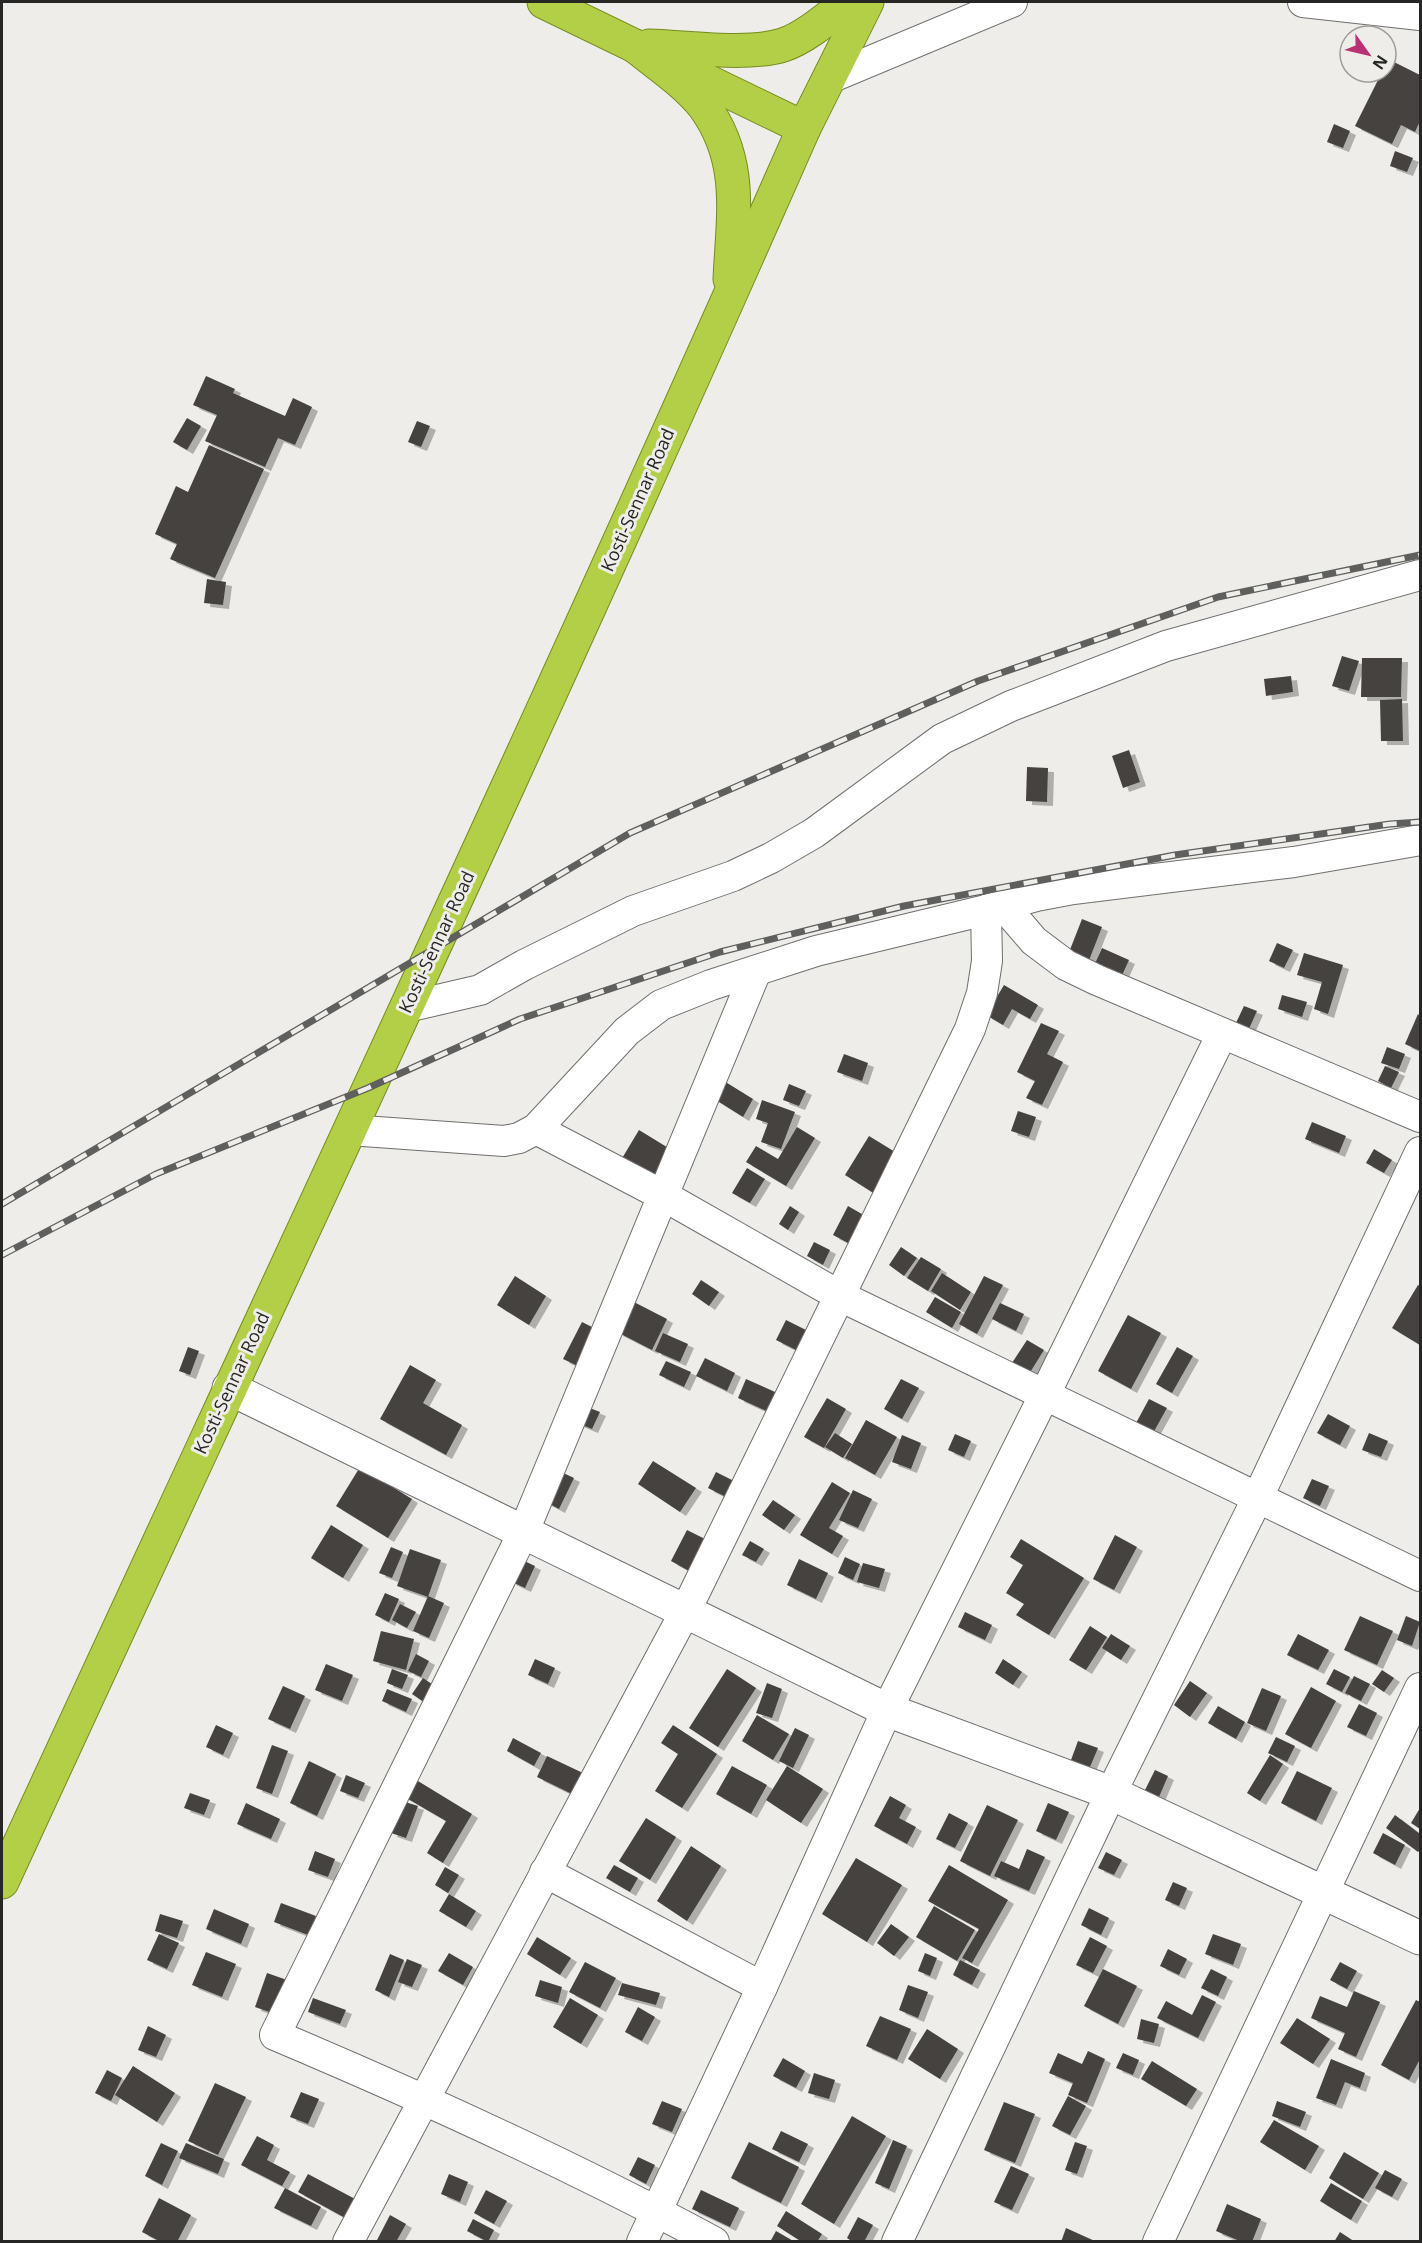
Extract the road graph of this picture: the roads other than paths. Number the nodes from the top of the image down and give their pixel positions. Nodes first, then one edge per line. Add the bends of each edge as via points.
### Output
1 (544, 2) edge
2 (848, 2) edge
3 (867, 2) edge
4 (1012, 2) edge
5 (1303, 2) edge
6 (1420, 15) edge
7 (635, 46) junction
8 (830, 78) junction
9 (804, 128) junction
10 (729, 299) junction
11 (1420, 575) edge
12 (1420, 840) edge
13 (994, 908) junction
14 (756, 971) junction
15 (407, 1006) junction
16 (1222, 1034) junction
17 (1420, 1118) edge
18 (536, 1129) junction
19 (349, 1130) junction
20 (1420, 1152) edge
21 (664, 1196) junction
22 (840, 1296) junction
23 (230, 1388) junction
24 (1045, 1394) junction
25 (1258, 1497) junction
26 (524, 1531) junction
27 (1420, 1576) edge
28 (685, 1612) junction
29 (1420, 1688) edge
30 (887, 1710) junction
31 (1111, 1793) junction
32 (545, 1872) junction
33 (2, 1882) edge
34 (1324, 1891) junction
35 (1420, 1938) edge
36 (762, 1987) junction
37 (424, 2098) junction
38 (657, 2211) junction
39 (348, 2241) edge
40 (642, 2241) edge
41 (714, 2241) edge
42 (897, 2241) edge
43 (1158, 2241) edge

1 - 7 highway
2 - 7 highway via 783,45 746,50
3 - 8 highway, Kosti-Sennar Road
4 - 8 street
5 - 6 street
7 - 9 highway
7 - 10 highway via 703,105 722,135 733,171
8 - 9 highway, Kosti-Sennar Road
9 - 10 highway, Kosti-Sennar Road
10 - 15 highway, Kosti-Sennar Road
11 - 15 street via 1166,646 1011,706 942,739 814,833 771,858 733,876 633,910 480,990
12 - 13 street via 1294,862 1073,888
13 - 14 street via 816,951
13 - 16 street via 1066,965
13 - 22 street via 982,993 970,1029
14 - 18 street via 661,1005 627,1031
14 - 21 street
15 - 19 highway, Kosti-Sennar Road
16 - 17 street
16 - 24 street
18 - 19 street via 504,1141
18 - 21 street
19 - 23 highway, Kosti-Sennar Road
20 - 25 street
21 - 22 street
21 - 26 street
22 - 24 street
22 - 28 street
23 - 26 street
23 - 33 highway, Kosti-Sennar Road
24 - 25 street
24 - 30 street
25 - 27 street
25 - 31 street
26 - 28 street
26 - 37 street via 275,2035
28 - 30 street
28 - 32 street
29 - 34 street
30 - 31 street
30 - 36 street
31 - 34 street
31 - 42 street
32 - 36 street
32 - 37 street
34 - 35 street
34 - 43 street
36 - 38 street
37 - 38 street
37 - 39 street
38 - 40 street
38 - 41 street

